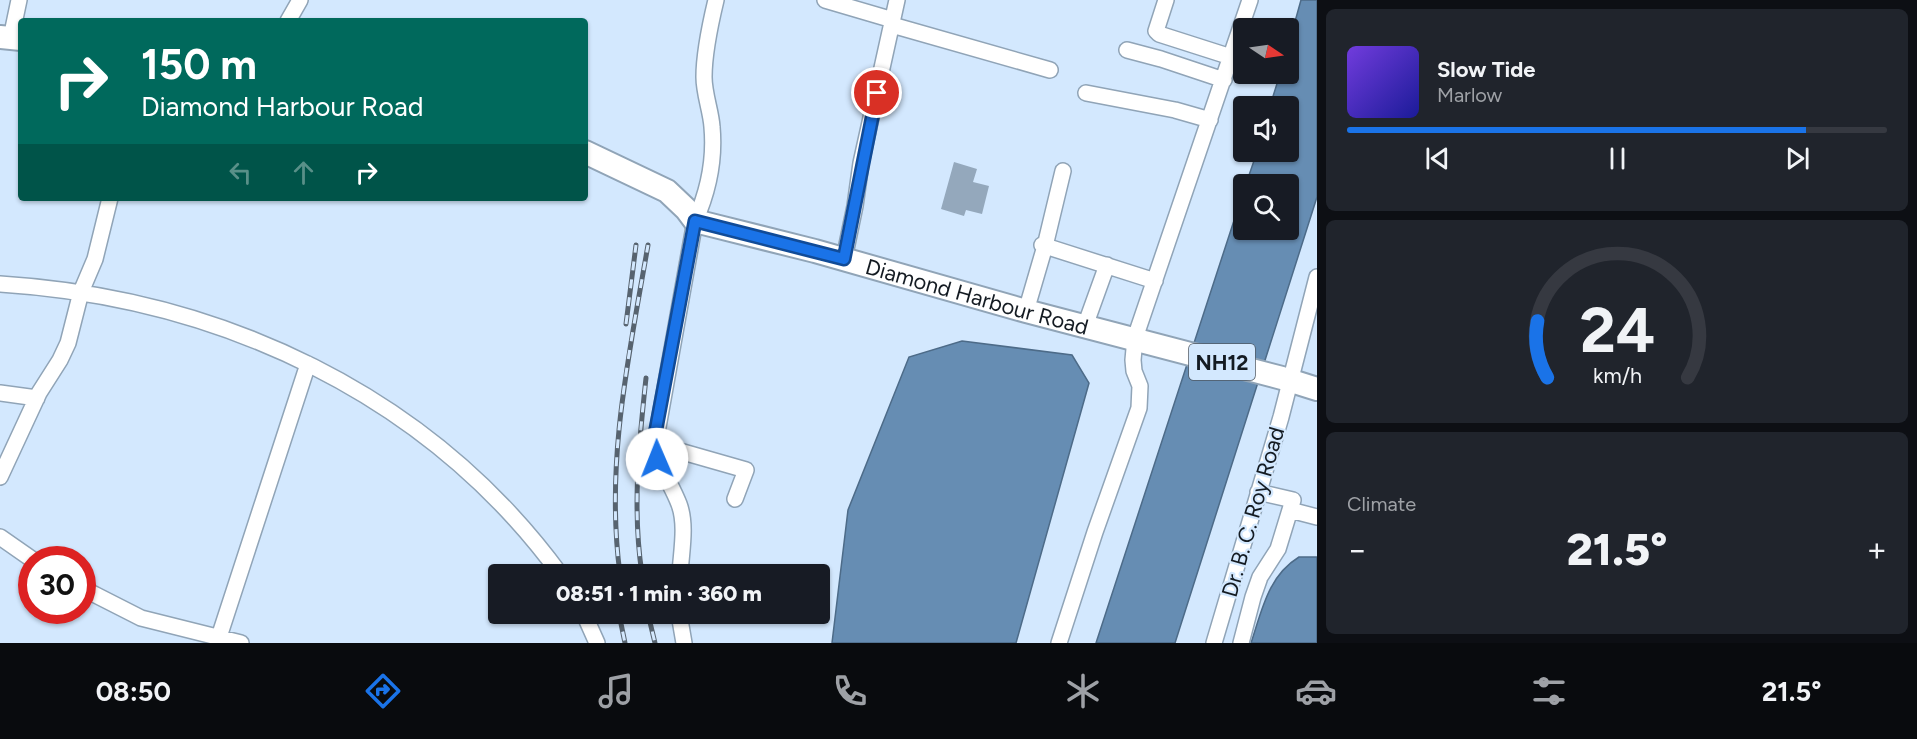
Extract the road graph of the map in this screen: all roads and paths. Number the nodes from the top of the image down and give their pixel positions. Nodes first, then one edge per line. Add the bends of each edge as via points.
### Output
1 (19, 0) edge
2 (300, 0) edge
3 (716, 0) edge
4 (825, 0) edge
5 (897, 0) edge
6 (1166, 0) edge
7 (1250, 0) edge
8 (290, 18) edge
9 (892, 22) junction
10 (10, 38) edge
11 (1127, 50) dead end
12 (1231, 57) junction
13 (1050, 70) dead end
14 (1224, 80) junction
15 (1086, 93) dead end
16 (1210, 120) junction
17 (588, 153) edge
18 (1063, 171) dead end
19 (109, 201) edge
20 (695, 221) junction
21 (1043, 246) junction
22 (844, 259) junction
23 (1107, 265) junction
24 (1317, 277) edge
25 (1155, 281) junction
26 (0, 284) edge
27 (81, 292) junction
28 (1026, 311) junction
29 (1085, 326) junction
30 (1135, 338) junction
31 (308, 364) junction
32 (1286, 379) junction
33 (1317, 389) edge
34 (0, 393) edge
35 (37, 398) junction
36 (655, 444) junction
37 (0, 477) edge
38 (1258, 492) junction
39 (735, 498) dead end
40 (1292, 505) junction
41 (1317, 517) edge
42 (0, 537) edge
43 (18, 550) edge
44 (552, 564) edge
45 (680, 564) edge
46 (96, 595) edge
47 (588, 624) edge
48 (681, 624) edge
49 (219, 637) junction
50 (240, 643) edge
51 (597, 643) edge
52 (684, 643) edge
53 (1059, 643) edge
54 (1214, 643) edge
55 (1241, 643) edge

1 - 10 street
2 - 8 street
3 - 20 street via 704,79 712,126 710,177
4 - 9 street
5 - 9 street
6 - 12 street via 1156,31 1159,34
7 - 12 street
9 - 13 street
9 - 22 street
11 - 14 street
12 - 14 street
14 - 16 street
15 - 16 street
16 - 25 street
17 - 20 highway via 667,191
18 - 21 street
19 - 27 street
20 - 22 highway, Diamond Harbour Road / NH12
20 - 36 street
21 - 23 street
21 - 28 street
22 - 28 highway, Diamond Harbour Road / NH12
23 - 25 street
23 - 29 street
24 - 32 street, Dr. B. C. Roy Road
25 - 30 street
26 - 27 street
27 - 31 street via 169,311
27 - 35 street via 68,343
28 - 29 highway, Diamond Harbour Road / NH12
29 - 30 highway, Diamond Harbour Road / NH12
30 - 32 highway, Diamond Harbour Road / NH12
30 - 53 street via 1138,408
31 - 44 street via 369,396 448,453 518,522
31 - 49 street
32 - 33 highway, Diamond Harbour Road / NH12
32 - 38 street, Dr. B. C. Roy Road
34 - 35 street
35 - 37 street
36 - 39 street via 746,470
36 - 45 street via 657,459 680,505
38 - 40 street
38 - 54 street, Dr. B. C. Roy Road
40 - 41 street
40 - 55 street via 1278,549 1260,577
42 - 43 street
46 - 49 street via 141,618
47 - 51 street
48 - 52 street
49 - 50 street

